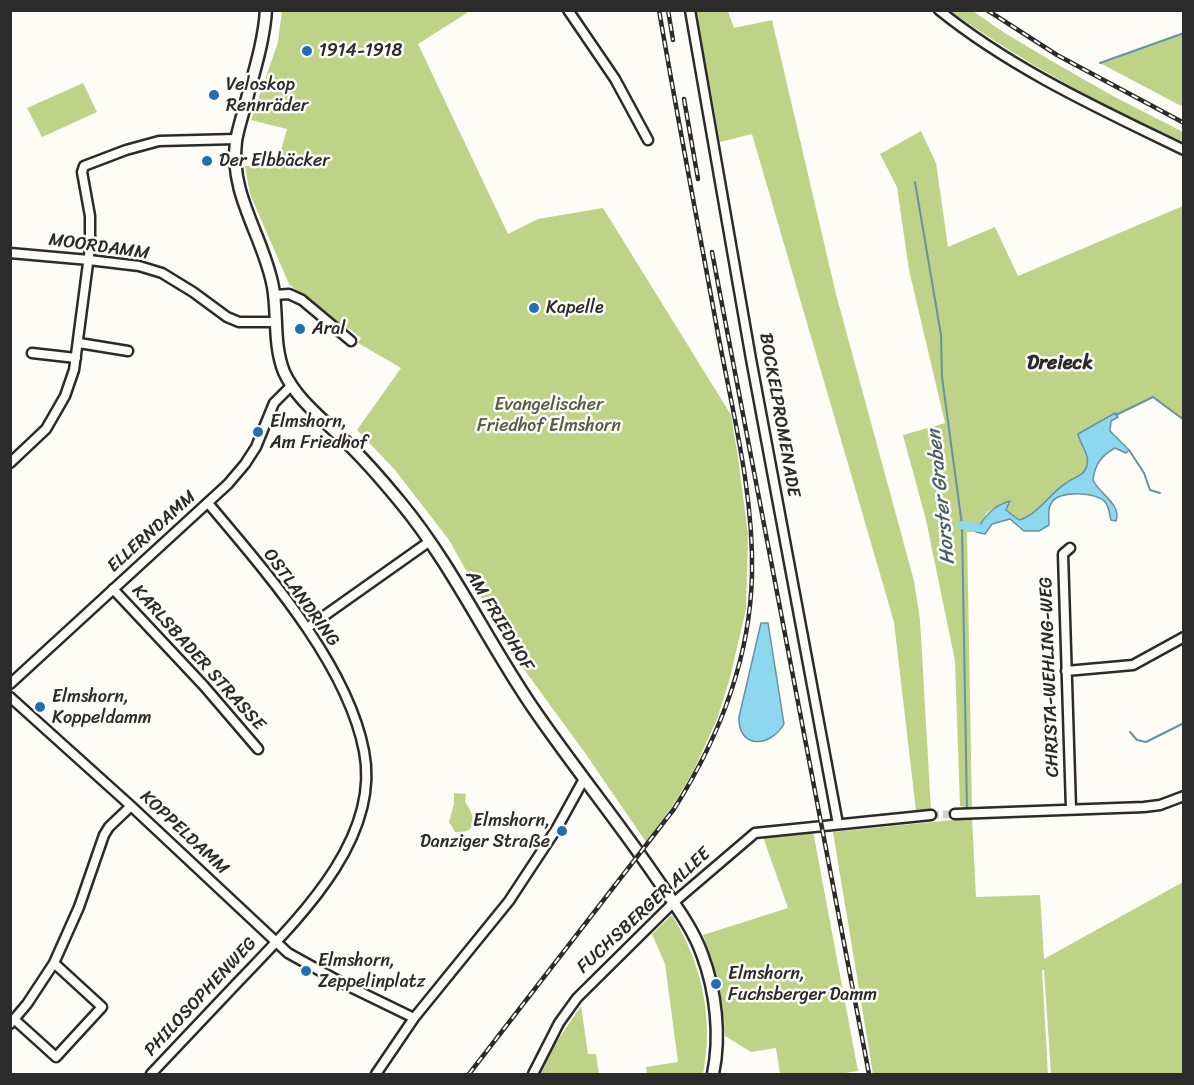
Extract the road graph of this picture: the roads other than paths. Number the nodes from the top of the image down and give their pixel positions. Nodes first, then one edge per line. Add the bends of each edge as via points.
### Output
1 (266, 10) edge
2 (568, 10) edge
3 (690, 10) edge
4 (939, 10) edge
5 (236, 139) junction
6 (648, 140) dead end
7 (1184, 150) edge
8 (10, 253) edge
9 (89, 260) junction
10 (274, 295) junction
11 (276, 322) junction
12 (351, 341) dead end
13 (79, 344) junction
14 (128, 351) dead end
15 (32, 353) dead end
16 (76, 358) junction
17 (291, 386) junction
18 (10, 463) edge
19 (208, 504) junction
20 (430, 541) junction
21 (1070, 548) dead end
22 (112, 589) junction
23 (307, 628) junction
24 (1184, 637) edge
25 (1066, 671) junction
26 (10, 684) edge
27 (10, 697) edge
28 (258, 749) dead end
29 (584, 779) junction
30 (1184, 796) edge
31 (131, 806) junction
32 (1071, 809) junction
33 (955, 814) tunnel mouth
34 (931, 816) tunnel mouth
35 (838, 824) junction
36 (674, 903) junction
37 (276, 943) junction
38 (54, 963) junction
39 (414, 1018) junction
40 (13, 1022) edge
41 (151, 1074) edge
42 (376, 1074) edge
43 (533, 1074) edge
44 (713, 1074) edge

1 - 5 street, AM FRIEDHOF
2 - 6 street via 615,79
3 - 35 street, BOCKELPROMENADE
4 - 7 street via 1052,84
5 - 9 street via 159,141 84,166 82,178 90,216
5 - 10 street, AM FRIEDHOF via 239,192 269,269
8 - 9 street, MOORDAMM
9 - 11 street, MOORDAMM via 162,273 239,322
9 - 13 street
10 - 11 street, AM FRIEDHOF
10 - 12 street via 289,294 302,300
11 - 17 street, AM FRIEDHOF via 283,369
13 - 14 street
13 - 16 street
15 - 16 street
16 - 18 street via 65,396 46,429
17 - 19 street, ELLERNDAMM via 274,403 245,464
17 - 20 street, AM FRIEDHOF via 387,487
19 - 22 street, ELLERNDAMM
19 - 23 street, OSTLANDRING
20 - 23 street
20 - 29 street, AM FRIEDHOF via 523,693
21 - 25 street, CHRISTA-WEHLING-WEG via 1063,554
22 - 26 street, ELLERNDAMM
22 - 28 street, KARLSBADER STRASSE
23 - 37 street, OSTLANDRING via 357,724 365,753 366,786 356,828 336,867
24 - 25 street via 1133,665
25 - 32 street, CHRISTA-WEHLING-WEG
27 - 31 street, KOPPELDAMM
29 - 36 street, AM FRIEDHOF
29 - 39 street via 509,901
30 - 32 street via 1143,807
31 - 37 street, KOPPELDAMM
31 - 38 street via 104,835
32 - 33 street
34 - 35 street, FUCHSBERGER ALLEE
35 - 36 street, FUCHSBERGER ALLEE via 755,833
36 - 43 street, FUCHSBERGER ALLEE via 577,998 559,1023
36 - 44 street, AM FRIEDHOF via 702,953 711,986 716,1022
37 - 39 street, KOPPELDAMM via 342,983
37 - 41 street, PHILOSOPHENWEG
38 - 40 street
38 - 40 street via 102,1007 56,1057
39 - 42 street

